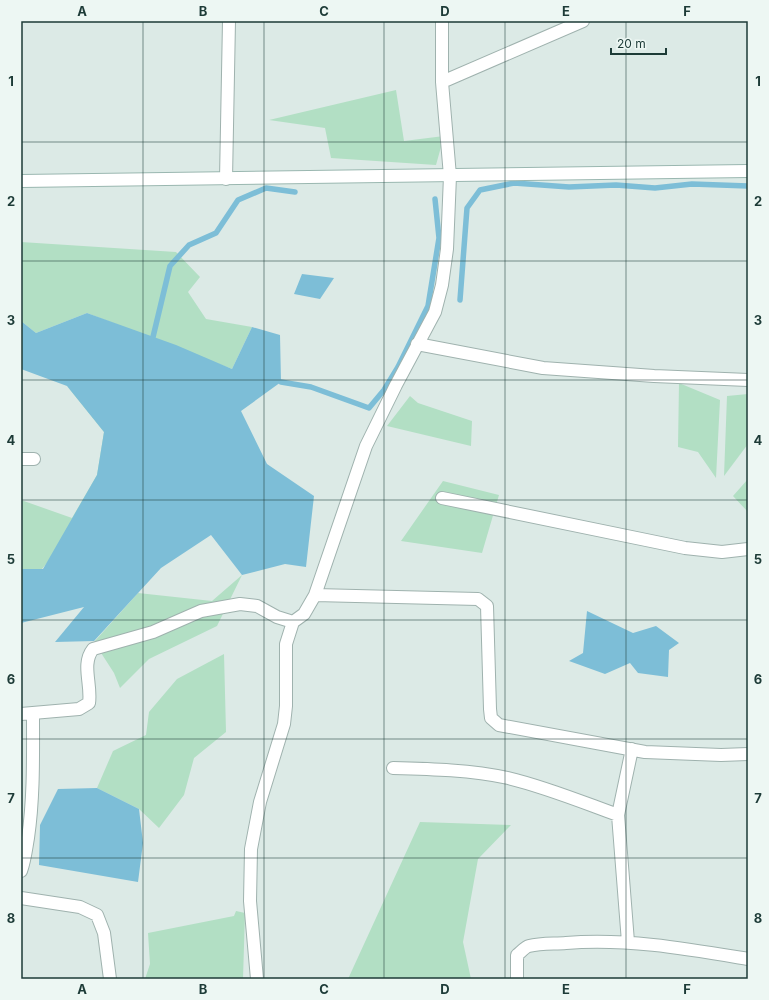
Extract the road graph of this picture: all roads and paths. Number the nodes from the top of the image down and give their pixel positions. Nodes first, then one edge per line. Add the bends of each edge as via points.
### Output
1 (229, 21) edge
2 (442, 21) edge
3 (583, 21) edge
4 (442, 82) junction
5 (748, 172) edge
6 (450, 176) junction
7 (226, 179) junction
8 (21, 181) edge
9 (417, 344) junction
10 (748, 380) edge
11 (21, 459) edge
12 (34, 459) dead end
13 (442, 498) dead end
14 (748, 550) edge
15 (315, 595) junction
16 (292, 622) junction
17 (27, 714) edge
18 (632, 750) junction
19 (748, 754) edge
20 (394, 768) dead end
21 (618, 815) junction
22 (21, 871) edge
23 (21, 898) edge
24 (628, 942) junction
25 (748, 959) edge
26 (110, 979) edge
27 (257, 979) edge
28 (517, 979) edge

1 - 7 street
2 - 4 street
3 - 4 street
4 - 6 street
5 - 6 street
6 - 7 street
6 - 9 street via 447,250 442,285 434,312
7 - 8 street
9 - 10 street via 543,368
9 - 15 street via 366,446
11 - 12 street
13 - 14 street via 685,548 722,552
15 - 16 street via 304,614
15 - 18 street via 478,599 487,606 491,718 500,725
16 - 17 street via 257,606 240,604 201,612 153,632 93,649 88,656 87,664 91,693 89,703 79,709
16 - 27 street via 286,644 284,724 260,802 250,849 250,901
17 - 22 street via 34,774
18 - 19 street via 674,754
18 - 21 street
20 - 21 street via 441,769 509,778
21 - 24 street
23 - 26 street via 80,907 97,915 104,933
24 - 25 street
24 - 28 street via 587,941 528,946 517,955

